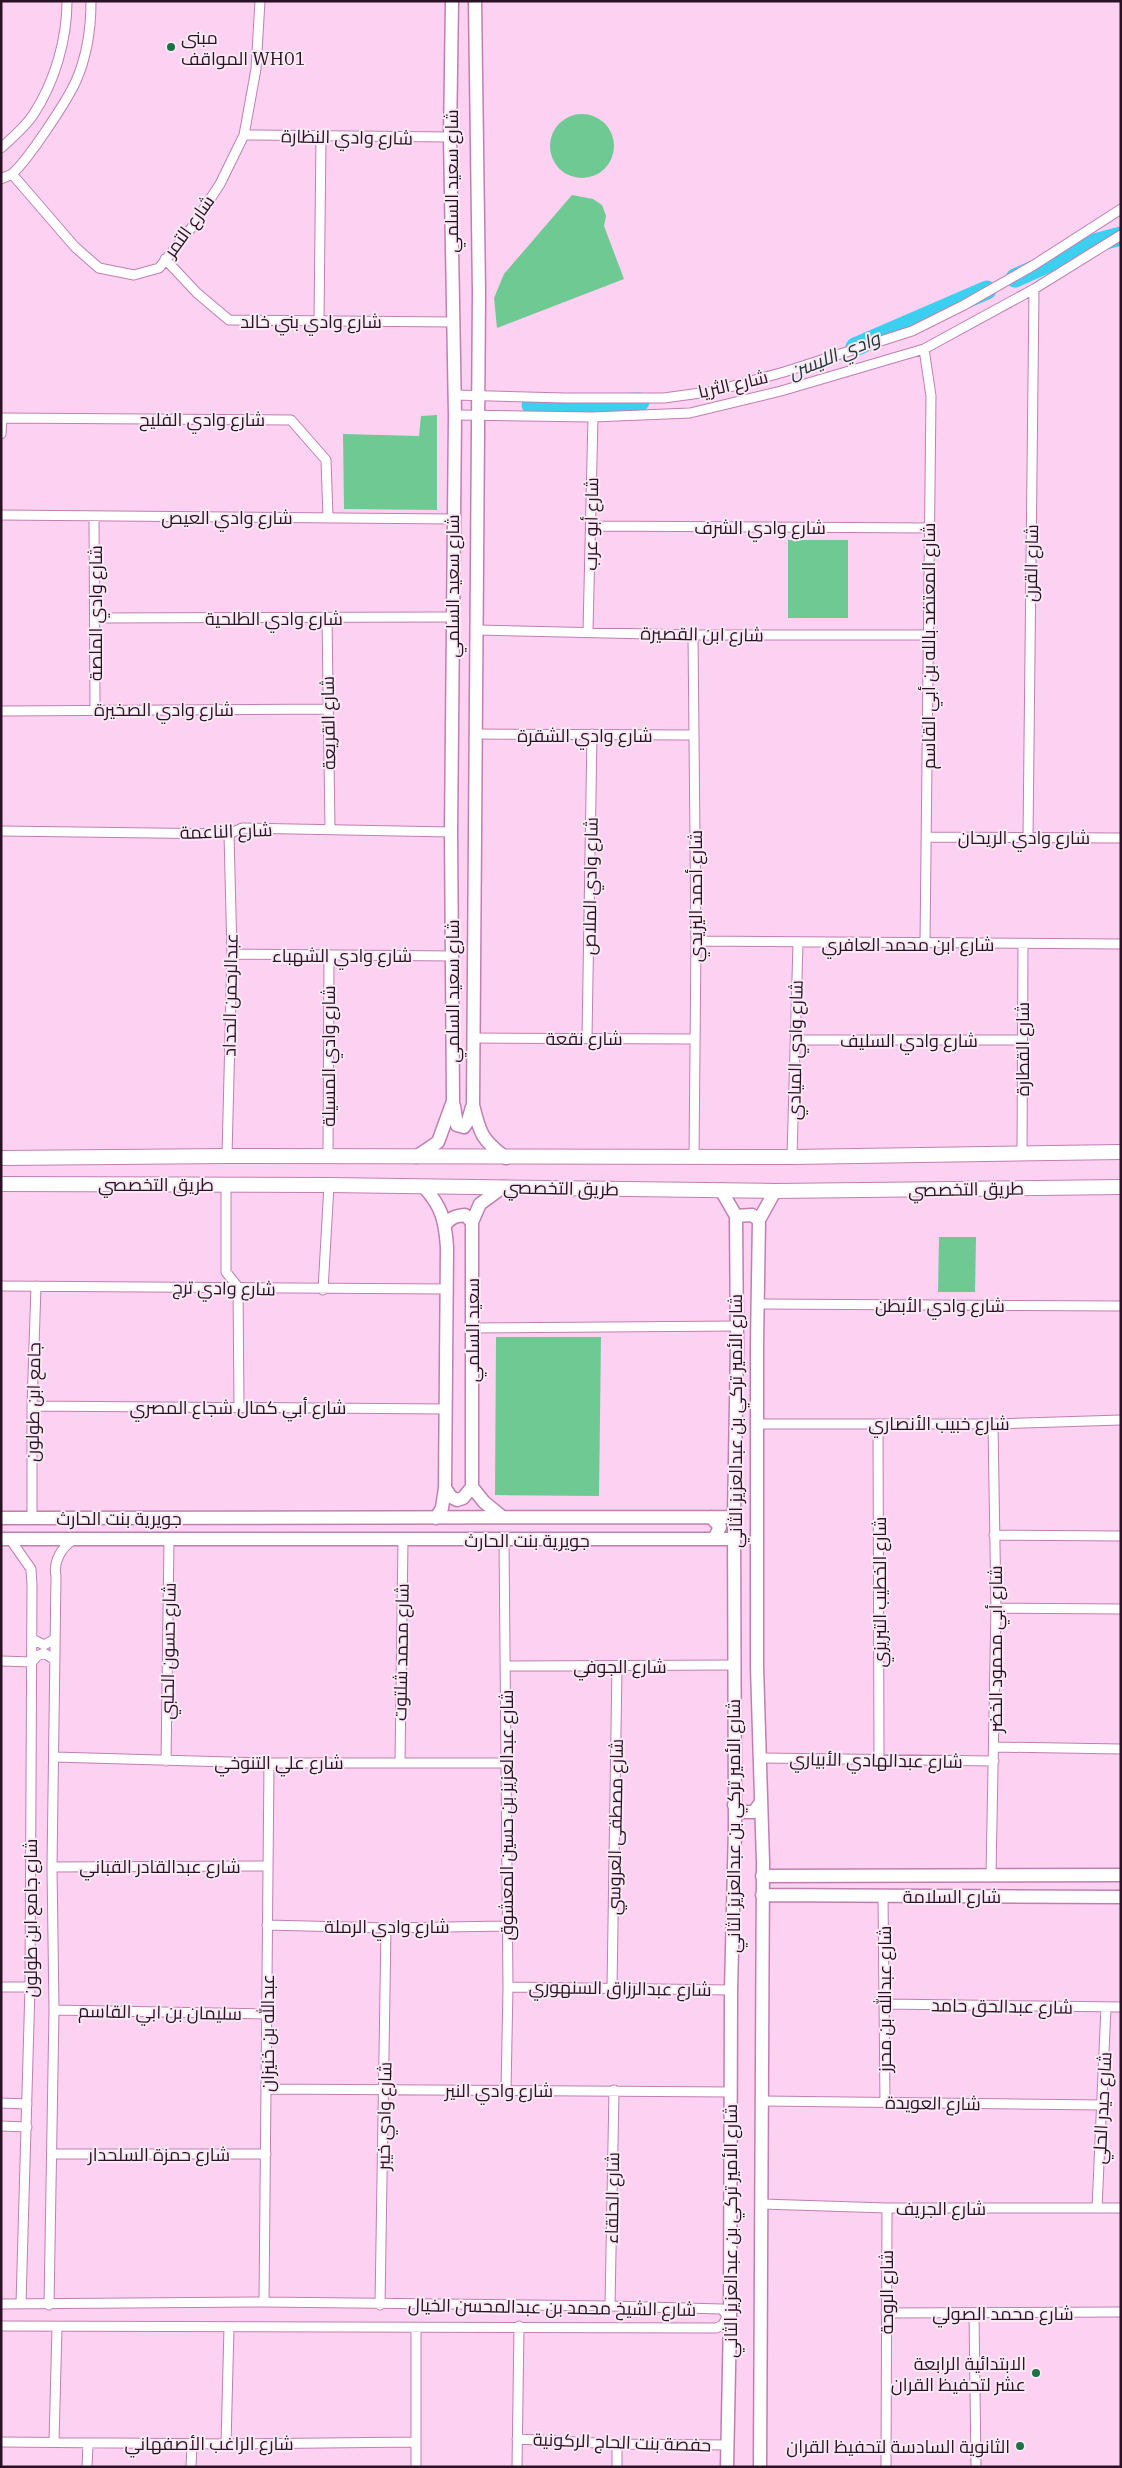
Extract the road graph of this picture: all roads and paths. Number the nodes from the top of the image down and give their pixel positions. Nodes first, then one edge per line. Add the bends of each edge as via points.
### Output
1 (67, 1) edge
2 (91, 1) edge
3 (260, 1) edge
4 (452, 1) edge
5 (475, 1) edge
6 (244, 135) junction
7 (321, 136) junction
8 (450, 137) junction
9 (1, 148) edge
10 (12, 174) junction
11 (1, 179) edge
12 (1121, 209) edge
13 (1121, 235) edge
14 (166, 259) junction
15 (1034, 290) junction
16 (319, 320) junction
17 (452, 322) junction
18 (924, 349) junction
19 (455, 394) junction
20 (477, 396) junction
21 (476, 414) junction
22 (455, 415) junction
23 (593, 417) junction
24 (2, 418) edge
25 (1, 434) edge
26 (1, 515) edge
27 (94, 516) junction
28 (328, 517) junction
29 (453, 519) junction
30 (592, 526) junction
31 (929, 528) junction
32 (95, 618) junction
33 (327, 618) junction
34 (452, 618) junction
35 (478, 630) junction
36 (588, 632) junction
37 (693, 635) junction
38 (927, 635) junction
39 (95, 709) junction
40 (328, 709) junction
41 (1, 711) edge
42 (476, 734) junction
43 (592, 734) junction
44 (693, 735) junction
45 (330, 829) junction
46 (1, 831) edge
47 (474, 831) junction
48 (451, 832) junction
49 (229, 834) junction
50 (1028, 836) junction
51 (927, 837) junction
52 (1121, 838) edge
53 (696, 941) junction
54 (798, 943) junction
55 (925, 943) junction
56 (1024, 944) junction
57 (1121, 944) edge
58 (232, 954) junction
59 (329, 956) junction
60 (452, 956) junction
61 (474, 1038) junction
62 (587, 1038) junction
63 (694, 1039) junction
64 (796, 1040) junction
65 (1021, 1040) junction
66 (453, 1053) junction
67 (473, 1054) junction
68 (453, 1101) junction
69 (473, 1105) junction
70 (1120, 1151) edge
71 (1022, 1154) junction
72 (227, 1156) junction
73 (328, 1156) junction
74 (416, 1157) junction
75 (694, 1157) junction
76 (792, 1157) junction
77 (1, 1158) edge
78 (506, 1158) junction
79 (1, 1184) edge
80 (226, 1184) junction
81 (329, 1185) junction
82 (424, 1187) junction
83 (503, 1187) junction
84 (1121, 1187) edge
85 (721, 1190) junction
86 (775, 1191) junction
87 (736, 1216) junction
88 (759, 1220) junction
89 (472, 1222) junction
90 (446, 1225) junction
91 (1, 1286) edge
92 (36, 1286) junction
93 (238, 1287) junction
94 (446, 1289) junction
95 (323, 1290) junction
96 (736, 1303) junction
97 (758, 1304) junction
98 (1121, 1306) edge
99 (737, 1326) junction
100 (473, 1328) junction
101 (757, 1343) junction
102 (737, 1346) junction
103 (757, 1372) junction
104 (737, 1373) junction
105 (32, 1406) junction
106 (239, 1407) junction
107 (444, 1410) junction
108 (1121, 1420) edge
109 (757, 1424) junction
110 (878, 1424) junction
111 (993, 1424) junction
112 (472, 1487) junction
113 (445, 1488) junction
114 (501, 1516) junction
115 (710, 1517) junction
116 (734, 1517) junction
117 (1, 1518) edge
118 (32, 1518) junction
119 (296, 1518) junction
120 (322, 1518) junction
121 (436, 1518) junction
122 (994, 1535) junction
123 (1121, 1536) edge
124 (5, 1539) edge
125 (73, 1539) junction
126 (714, 1539) junction
127 (734, 1539) junction
128 (169, 1540) junction
129 (296, 1540) junction
130 (320, 1540) junction
131 (403, 1540) junction
132 (504, 1540) junction
133 (996, 1608) junction
134 (1121, 1609) edge
135 (32, 1638) junction
136 (55, 1639) junction
137 (55, 1660) junction
138 (1, 1661) edge
139 (32, 1662) junction
140 (734, 1665) junction
141 (506, 1666) junction
142 (617, 1666) junction
143 (757, 1667) junction
144 (994, 1747) junction
145 (1121, 1749) edge
146 (54, 1757) junction
147 (759, 1758) junction
148 (166, 1761) junction
149 (879, 1761) junction
150 (994, 1761) junction
151 (269, 1763) junction
152 (400, 1763) junction
153 (504, 1763) junction
154 (761, 1802) junction
155 (734, 1805) junction
156 (268, 1866) junction
157 (52, 1867) junction
158 (991, 1875) junction
159 (1121, 1875) edge
160 (762, 1876) junction
161 (781, 1876) junction
162 (884, 1876) junction
163 (762, 1895) junction
164 (784, 1895) junction
165 (883, 1895) junction
166 (1121, 1897) edge
167 (267, 1925) junction
168 (506, 1926) junction
169 (386, 1928) junction
170 (508, 1986) junction
171 (1, 1987) edge
172 (30, 1987) junction
173 (612, 1988) junction
174 (731, 1990) junction
175 (884, 2004) junction
176 (1106, 2007) junction
177 (1121, 2007) edge
178 (54, 2010) junction
179 (267, 2014) junction
180 (266, 2089) junction
181 (384, 2089) junction
182 (506, 2090) junction
183 (614, 2090) junction
184 (731, 2092) junction
185 (763, 2101) junction
186 (885, 2103) junction
187 (1, 2104) edge
188 (27, 2104) junction
189 (1103, 2105) junction
190 (1, 2126) edge
191 (27, 2127) junction
192 (52, 2154) junction
193 (266, 2154) junction
194 (762, 2204) junction
195 (887, 2208) junction
196 (1097, 2208) junction
197 (1121, 2208) edge
198 (264, 2302) junction
199 (1, 2304) edge
200 (21, 2304) junction
201 (50, 2304) junction
202 (380, 2305) junction
203 (610, 2306) junction
204 (1121, 2312) edge
205 (886, 2313) junction
206 (974, 2313) junction
207 (1, 2326) edge
208 (519, 2326) junction
209 (57, 2327) junction
210 (229, 2327) junction
211 (416, 2328) junction
212 (517, 2439) junction
213 (1, 2442) edge
214 (54, 2442) junction
215 (416, 2442) junction
216 (88, 2443) junction
217 (192, 2444) junction
218 (226, 2444) junction
219 (617, 2444) junction
220 (727, 2445) junction
221 (87, 2467) edge
222 (191, 2467) edge
223 (416, 2467) edge
224 (517, 2467) edge
225 (617, 2467) edge
226 (727, 2467) edge
227 (760, 2467) edge
228 (886, 2467) edge
229 (976, 2467) edge

1 - 9 street via 67,23 50,83 33,115
2 - 10 street via 91,21 76,82
3 - 6 street, شارع التمر via 256,69
4 - 8 street, شارع سعيد السلمي
5 - 20 street, شارع سعيد السلمي via 479,182
6 - 7 street, شارع وادي النظارة
6 - 14 street, شارع التمر via 220,184
7 - 8 street, شارع وادي النظارة
7 - 16 street
8 - 17 street, شارع سعيد السلمي
10 - 11 street
10 - 14 street, شارع التمر via 75,247 98,268 134,275 159,268
12 - 20 street, شارع الثريا via 1034,265 921,326 784,372 715,391 664,398
13 - 15 street, شارع الثريا
14 - 16 street, شارع وادي بني خالد via 197,293 229,320
15 - 18 street, شارع الثريا
15 - 50 street, شارع القرن
16 - 17 street, شارع وادي بني خالد
17 - 19 street, شارع سعيد السلمي
18 - 23 street, شارع الثريا via 782,391 690,413
18 - 31 street, شارع المعتضد بالله بن أبي القاسم via 931,396
19 - 20 street, شارع الثريا
19 - 22 street, شارع سعيد السلمي
20 - 21 street, شارع سعيد السلمي
21 - 22 street, شارع الثريا
21 - 23 street, شارع الثريا
21 - 35 street, شارع سعيد السلمي
22 - 29 street, شارع سعيد السلمي
23 - 30 street, شارع أبو عرب
24 - 25 street
24 - 28 street, شارع وادي الفليح via 291,420 326,460
26 - 27 street, شارع وادي العيص
27 - 28 street, شارع وادي العيص
27 - 32 street, شارع وادي الملصة
28 - 29 street, شارع وادي العيص
29 - 34 street, شارع سعيد السلمي
30 - 31 street, شارع وادي الشرف
30 - 36 street, شارع أبو عرب
31 - 38 street, شارع المعتضد بالله بن أبي القاسم
32 - 33 street, شارع وادي الطلحية
32 - 39 street, شارع وادي الملصة
33 - 34 street, شارع وادي الطلحية
33 - 40 street, شارع القريعة
34 - 48 street, شارع سعيد السلمي
35 - 36 street, شارع ابن القصيرة
35 - 42 street, شارع سعيد السلمي
36 - 37 street, شارع ابن القصيرة
37 - 38 street, شارع ابن القصيرة
37 - 44 street, شارع أحمد اليزيدي
38 - 51 street, شارع المعتضد بالله بن أبي القاسم
39 - 40 street, شارع وادي الصخيرة
39 - 41 street, شارع وادي الصخيرة
40 - 45 street, شارع القريعة
42 - 43 street, شارع وادي الشقرة
42 - 47 street, شارع سعيد السلمي
43 - 44 street, شارع وادي الشقرة
43 - 62 street, شارع وادي الملاص
44 - 53 street, شارع أحمد اليزيدي
45 - 48 street, شارع الناعمة
45 - 49 street, شارع الناعمة via 242,828
46 - 49 street, شارع الناعمة
47 - 48 street
47 - 61 street, شارع سعيد السلمي
48 - 60 street, شارع سعيد السلمي
49 - 58 street, عبدالرحمن الحداد
50 - 51 street, شارع وادي الريحان
50 - 52 street, شارع وادي الريحان
51 - 55 street, شارع المعتضد بالله بن أبي القاسم
53 - 54 street, شارع ابن محمد العافري
53 - 63 street, شارع أحمد اليزيدي
54 - 55 street, شارع ابن محمد العافري
54 - 64 street, شارع وادي الميادي
55 - 56 street, شارع ابن محمد العافري
56 - 57 street, شارع ابن محمد العافري
56 - 65 street, شارع القطارة
58 - 59 street, شارع وادي الشهباء
58 - 72 street, عبدالرحمن الحداد
59 - 60 street, شارع وادي الشهباء
59 - 73 street, شارع وادي المسيلة
60 - 66 street, شارع سعيد السلمي
61 - 62 street, شارع نقعة
61 - 67 street, شارع سعيد السلمي
62 - 63 street, شارع نقعة
63 - 75 street, شارع أحمد اليزيدي
64 - 65 street, شارع وادي السليف
64 - 76 street, شارع وادي الميادي
65 - 71 street, شارع القطارة
66 - 67 street
66 - 68 street, شارع سعيد السلمي
67 - 69 street, شارع سعيد السلمي
68 - 69 street via 457,1125 464,1126
68 - 74 street, شارع سعيد السلمي via 438,1142
69 - 78 street, شارع سعيد السلمي via 486,1143
70 - 71 main road, طريق التخصصي
71 - 76 main road, طريق التخصصي
72 - 73 main road, طريق التخصصي
72 - 77 main road, طريق التخصصي
73 - 74 main road, طريق التخصصي
74 - 78 main road, طريق التخصصي
75 - 76 main road, طريق التخصصي
75 - 78 main road, طريق التخصصي
79 - 80 main road, طريق التخصصي
80 - 81 main road, طريق التخصصي
80 - 93 street via 226,1272
81 - 82 main road, طريق التخصصي
81 - 95 street
82 - 83 main road, طريق التخصصي
82 - 90 street, سعيد السلمي via 438,1202
83 - 85 main road, طريق التخصصي
83 - 89 street via 480,1204
84 - 86 main road, طريق التخصصي
85 - 86 main road, طريق التخصصي
85 - 87 street, شارع الأمير تركي بن عبدالعزيز الثاني
86 - 88 street, شارع الأمير تركي بن عبدالعزيز الثاني
87 - 88 street via 752,1215
87 - 96 street, شارع الأمير تركي بن عبدالعزيز الثاني
88 - 97 street, شارع الأمير تركي بن عبدالعزيز الثاني
89 - 90 street via 465,1215 450,1219
89 - 100 street, سعيد السلمي
90 - 94 street, سعيد السلمي
91 - 92 street, شارع وادي ترج
92 - 93 street, شارع وادي ترج
92 - 105 street, جامع ابن طولون
93 - 95 street, شارع وادي ترج
93 - 106 street
94 - 95 street, شارع وادي ترج
94 - 107 street, سعيد السلمي
96 - 97 street
96 - 99 street, شارع الأمير تركي بن عبدالعزيز الثاني
97 - 98 street, شارع وادي الأبطن
97 - 101 street, شارع الأمير تركي بن عبدالعزيز الثاني
99 - 100 street
99 - 102 street, شارع الأمير تركي بن عبدالعزيز الثاني
100 - 112 street, سعيد السلمي
101 - 102 street via 748,1356
101 - 103 street, شارع الأمير تركي بن عبدالعزيز الثاني
102 - 104 street, شارع الأمير تركي بن عبدالعزيز الثاني
103 - 104 street via 754,1363 747,1360
103 - 109 street, شارع الأمير تركي بن عبدالعزيز الثاني
104 - 116 street, شارع الأمير تركي بن عبدالعزيز الثاني
105 - 106 street, شارع أبي كمال شجاع المصري
105 - 118 street, جامع ابن طولون
106 - 107 street, شارع أبي كمال شجاع المصري
107 - 113 street, سعيد السلمي
108 - 111 street, شارع خبيب الأنصاري
109 - 110 street, شارع خبيب الأنصاري
109 - 143 street, شارع الأمير تركي بن عبدالعزيز الثاني
110 - 111 street, شارع خبيب الأنصاري
110 - 149 street, شارع الخطيب التبريزي
111 - 122 street, شارع أبي محمود الخضر
112 - 113 street via 457,1500
112 - 114 street
113 - 121 street, سعيد السلمي via 442,1508
114 - 115 street, جويرية بنت الحارث
114 - 121 street, جويرية بنت الحارث
115 - 116 street, جويرية بنت الحارث
115 - 126 street via 720,1527
116 - 127 street, شارع الأمير تركي بن عبدالعزيز الثاني
117 - 118 street, جويرية بنت الحارث
118 - 119 street, جويرية بنت الحارث
119 - 120 street, جويرية بنت الحارث
119 - 129 street via 304,1523 305,1529 304,1535
120 - 121 street, جويرية بنت الحارث
120 - 130 street via 312,1535
122 - 123 street
122 - 133 street, شارع أبي محمود الخضر
124 - 125 street, جويرية بنت الحارث
124 - 135 street, شارع جامع ابن طولون via 31,1569
125 - 128 street, جويرية بنت الحارث
125 - 136 street, شارع جامع ابن طولون via 65,1545 54,1566
126 - 127 street, جويرية بنت الحارث
126 - 132 street, جويرية بنت الحارث
127 - 140 street, شارع الأمير تركي بن عبدالعزيز الثاني
128 - 129 street, جويرية بنت الحارث
128 - 148 street, شارع حسون الحلبي
129 - 130 street, جويرية بنت الحارث
130 - 131 street, جويرية بنت الحارث
131 - 132 street, جويرية بنت الحارث
131 - 152 street, شارع محمد شلتوت
132 - 141 street, شارع عبدالعزيز بن حسين المعشوق
133 - 134 street
133 - 144 street, شارع أبي محمود الخضر
135 - 136 street via 44,1645
135 - 139 street, شارع جامع ابن طولون
136 - 137 street, شارع جامع ابن طولون
137 - 139 street via 44,1653
137 - 146 street, شارع جامع ابن طولون
138 - 139 street
139 - 172 street, شارع جامع ابن طولون
140 - 142 street, شارع الجوفي
140 - 143 street
140 - 155 street, شارع الأمير تركي بن عبدالعزيز الثاني
141 - 142 street, شارع الجوفي
141 - 153 street, شارع عبدالعزيز بن حسين المعشوق
142 - 173 street, شارع مصطفى العروسي
143 - 147 street, شارع الأمير تركي بن عبدالعزيز الثاني
144 - 145 street
144 - 150 street, شارع أبي محمود الخضر
146 - 148 street, شارع علي التنوخي
146 - 157 street, شارع جامع ابن طولون
147 - 149 street, شارع عبدالهادي الأبياري
147 - 154 street, شارع الأمير تركي بن عبدالعزيز الثاني
148 - 151 street, شارع علي التنوخي
149 - 150 street, شارع عبدالهادي الأبياري
150 - 158 street, شارع أبي محمود الخضر
151 - 152 street, شارع علي التنوخي
151 - 156 street, عبدالله بن خنيزان
152 - 153 street, شارع علي التنوخي
153 - 168 street, شارع عبدالعزيز بن حسين المعشوق
154 - 155 street via 754,1812 749,1813 740,1812
154 - 160 street, شارع الأمير تركي بن عبدالعزيز الثاني
155 - 174 street, شارع الأمير تركي بن عبدالعزيز الثاني
156 - 157 street, شارع عبدالقادر القباني
156 - 167 street, عبدالله بن خنيزان
157 - 178 street, شارع جامع ابن طولون
158 - 159 street
158 - 162 street
160 - 161 street
160 - 163 street, شارع الأمير تركي بن عبدالعزيز الثاني
161 - 162 street
161 - 164 street via 774,1886
162 - 165 street
163 - 164 street, شارع السلامة
163 - 185 street, شارع الأمير تركي بن عبدالعزيز الثاني
164 - 165 street, شارع السلامة
165 - 166 street, شارع السلامة
165 - 175 street, شارع عبدالله بن محرز
167 - 169 street, شارع وادي الرملة
167 - 179 street, عبدالله بن خنيزان
168 - 169 street, شارع وادي الرملة
168 - 170 street, شارع عبدالعزيز بن حسين المعشوق
169 - 181 street, شارع وادي خيبر
170 - 173 street, شارع عبدالرزاق السنهوري
170 - 182 street, شارع عبدالعزيز بن حسين المعشوق
171 - 172 street
172 - 188 street, شارع جامع ابن طولون
173 - 174 street, شارع عبدالرزاق السنهوري
174 - 184 street, شارع الأمير تركي بن عبدالعزيز الثاني
175 - 176 street, شارع عبدالحق حامد
175 - 186 street, شارع عبدالله بن محرز
176 - 177 street, شارع عبدالحق حامد
176 - 189 street, شارع حيدر الحلي
178 - 179 street, سليمان بن ابي القاسم
178 - 192 street, شارع جامع ابن طولون
179 - 180 street, عبدالله بن خنيزان
180 - 181 street, شارع وادي النير
180 - 193 street, عبدالله بن خنيزان
181 - 182 street, شارع وادي النير
181 - 202 street, شارع وادي خيبر
182 - 183 street, شارع وادي النير
183 - 184 street, شارع وادي النير
183 - 203 street, شارع الحلقاء
184 - 220 street, شارع الأمير تركي بن عبدالعزيز الثاني
185 - 186 street, شارع العويدة
185 - 194 street, شارع الأمير تركي بن عبدالعزيز الثاني
186 - 189 street, شارع العويدة
187 - 188 street
188 - 191 street, شارع جامع ابن طولون
189 - 196 street, شارع حيدر الحلي
190 - 191 street
191 - 200 street, شارع جامع ابن طولون
192 - 193 street, شارع حمزة السلحدار
192 - 201 street, شارع جامع ابن طولون
193 - 198 street, عبدالله بن خنيزان
194 - 195 street, شارع الجريف
194 - 227 street, شارع الأمير تركي بن عبدالعزيز الثاني
195 - 196 street, شارع الجريف
195 - 205 street, شارع الروحة
196 - 197 street, شارع الجريف
198 - 201 street, شارع الشيخ محمد بن عبدالمحسن الخيال
198 - 202 street, شارع الشيخ محمد بن عبدالمحسن الخيال
199 - 200 street, شارع الشيخ محمد بن عبدالمحسن الخيال
200 - 201 street, شارع الشيخ محمد بن عبدالمحسن الخيال
202 - 203 street, شارع الشيخ محمد بن عبدالمحسن الخيال
203 - 208 street, شارع الشيخ محمد بن عبدالمحسن الخيال via 722,2309 727,2316 723,2325 716,2328
204 - 206 street, شارع محمد الصولي
205 - 206 street, شارع محمد الصولي
205 - 228 street, شارع الروحة
206 - 229 street
207 - 209 street, شارع الشيخ محمد بن عبدالمحسن الخيال
208 - 211 street, شارع الشيخ محمد بن عبدالمحسن الخيال
208 - 212 street
209 - 210 street, شارع الشيخ محمد بن عبدالمحسن الخيال
209 - 214 street
210 - 211 street, شارع الشيخ محمد بن عبدالمحسن الخيال
210 - 218 street
211 - 215 street
212 - 219 street, حفصة بنت الحاج الركونية
212 - 224 street
213 - 214 street, شارع الراغب الأصفهاني
214 - 216 street, شارع الراغب الأصفهاني
215 - 218 street, شارع الراغب الأصفهاني
215 - 223 street
216 - 217 street, شارع الراغب الأصفهاني
216 - 221 street
217 - 218 street, شارع الراغب الأصفهاني
217 - 222 street
219 - 220 street, حفصة بنت الحاج الركونية
219 - 225 street
220 - 226 street, شارع الأمير تركي بن عبدالعزيز الثاني

